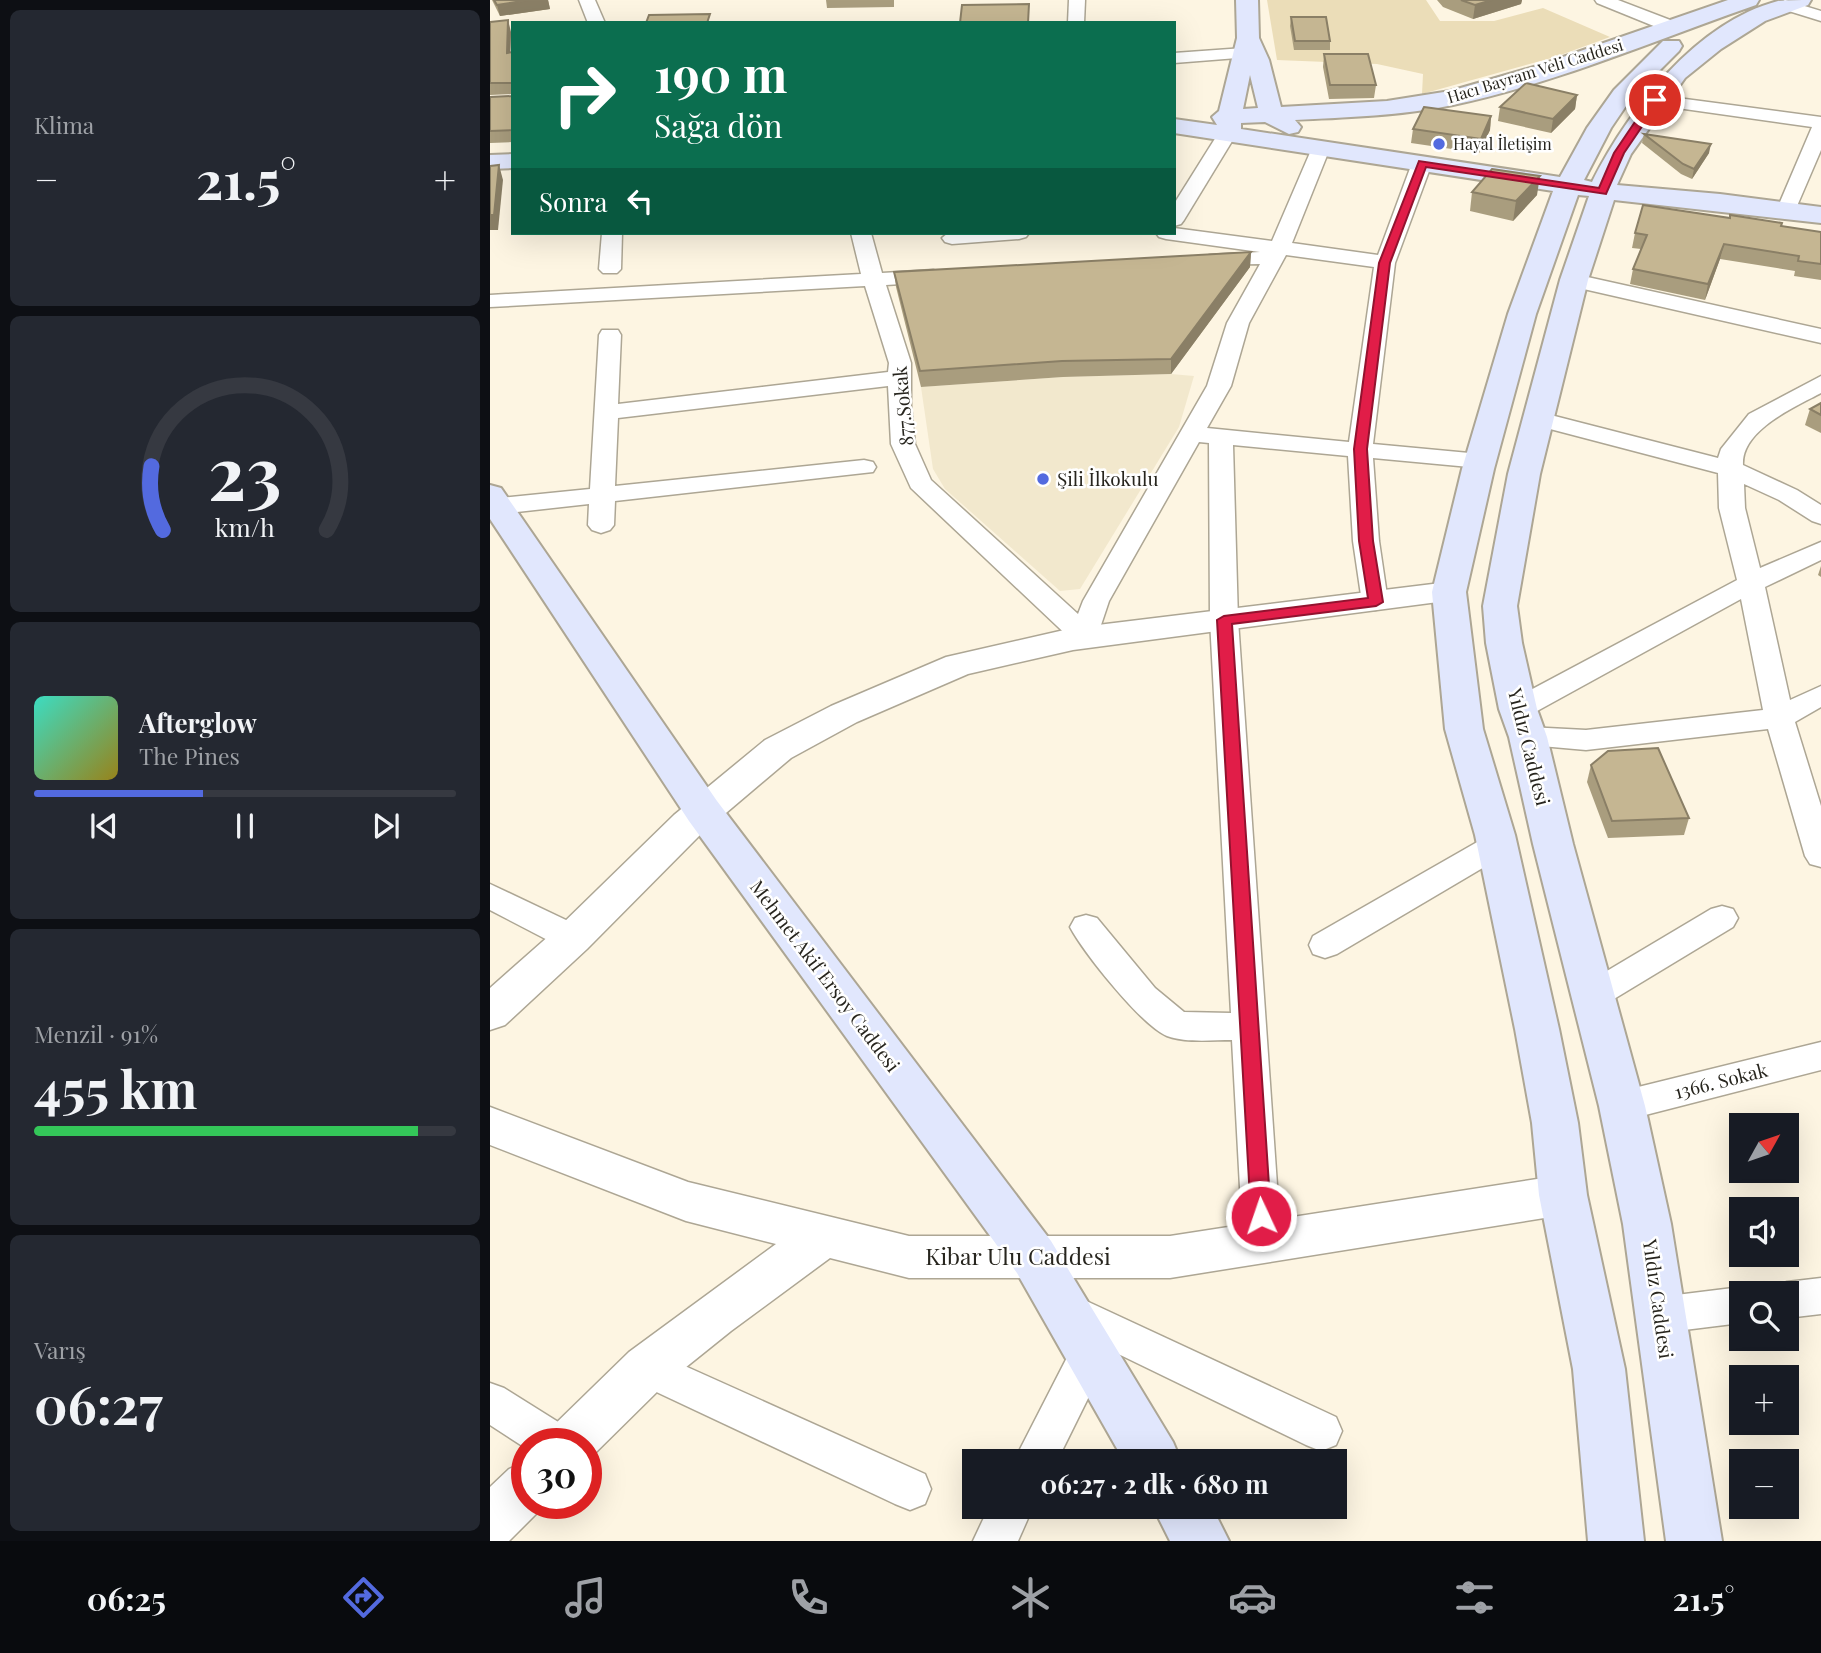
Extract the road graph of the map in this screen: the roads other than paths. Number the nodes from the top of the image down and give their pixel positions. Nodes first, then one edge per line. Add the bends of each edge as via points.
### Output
1 (587, 0) edge
2 (1077, 0) edge
3 (1247, 0) edge
4 (1603, 0) edge
5 (1772, 5) edge
6 (1711, 14) junction
7 (1821, 16) edge
8 (596, 21) edge
9 (1076, 21) edge
10 (1672, 27) junction
11 (1246, 46) junction
12 (1176, 58) edge
13 (1638, 98) junction
14 (1272, 116) junction
15 (1821, 125) edge
16 (1176, 126) edge
17 (1234, 128) junction
18 (1321, 148) junction
19 (511, 161) edge
20 (490, 162) edge
21 (1422, 163) junction
22 (1499, 165) junction
23 (1581, 171) junction
24 (1710, 200) junction
25 (1787, 209) junction
26 (1821, 215) edge
27 (1176, 217) edge
28 (612, 235) edge
29 (862, 235) edge
30 (972, 235) edge
31 (1176, 235) edge
32 (952, 238) dead end
33 (1276, 253) junction
34 (1191, 262) edge
35 (1385, 262) junction
36 (610, 269) dead end
37 (956, 275) edge
38 (873, 279) junction
39 (1574, 280) junction
40 (490, 300) edge
41 (610, 335) dead end
42 (1821, 336) edge
43 (900, 378) junction
44 (1821, 383) edge
45 (607, 412) junction
46 (1539, 419) junction
47 (1191, 435) junction
48 (1221, 437) junction
49 (1361, 449) junction
50 (1480, 461) junction
51 (864, 467) dead end
52 (1731, 469) junction
53 (603, 495) junction
54 (496, 513) edge
55 (1821, 516) edge
56 (601, 525) dead end
57 (1821, 550) edge
58 (1751, 583) junction
59 (1450, 592) junction
60 (1376, 602) junction
61 (1224, 620) junction
62 (1085, 637) junction
63 (1821, 695) edge
64 (1779, 718) junction
65 (1523, 723) junction
66 (703, 811) junction
67 (1497, 845) junction
68 (1821, 856) edge
69 (490, 896) edge
70 (1722, 918) dead end
71 (1086, 927) dead end
72 (573, 938) junction
73 (1325, 945) dead end
74 (1592, 996) junction
75 (490, 1013) edge
76 (1250, 1027) junction
77 (1821, 1056) edge
78 (1622, 1105) junction
79 (490, 1126) edge
80 (1563, 1195) junction
81 (824, 1236) junction
82 (1262, 1243) junction
83 (1034, 1257) junction
84 (1821, 1296) edge
85 (1799, 1299) edge
86 (1729, 1306) edge
87 (1064, 1308) junction
88 (1660, 1315) junction
89 (1090, 1353) junction
90 (647, 1368) junction
91 (490, 1402) edge
92 (531, 1428) edge
93 (586, 1428) edge
94 (1321, 1431) dead end
95 (1041, 1449) edge
96 (1147, 1449) edge
97 (909, 1489) dead end
98 (511, 1503) edge
99 (1006, 1519) edge
100 (1188, 1519) edge
101 (490, 1523) edge
102 (995, 1541) edge
103 (1201, 1541) edge
104 (1616, 1541) edge
105 (1694, 1541) edge

1 - 8 street
2 - 9 street
3 - 11 main road
4 - 10 street
5 - 6 main road, Hacı Bayram Veli Caddesi
5 - 7 street
5 - 13 main road, Yıldız Caddesi
6 - 10 main road, Hacı Bayram Veli Caddesi
6 - 13 main road, Yıldız Caddesi via 1672,46
10 - 14 main road, Hacı Bayram Veli Caddesi via 1452,98
11 - 12 street
11 - 14 main road via 1258,60
11 - 17 main road
13 - 15 street
13 - 23 main road, Yıldız Caddesi
13 - 23 main road, Yıldız Caddesi via 1599,128
14 - 17 main road via 1272,126 1265,132
14 - 22 main road via 1304,131
15 - 25 street
16 - 17 main road
17 - 18 main road
17 - 27 street
18 - 21 main road
18 - 33 street
19 - 20 main road
21 - 23 main road
21 - 35 street
22 - 23 main road
22 - 23 main road
23 - 24 main road
23 - 24 main road via 1650,178
23 - 39 main road, Yıldız Caddesi via 1598,212
23 - 50 main road, Yıldız Caddesi via 1522,314
24 - 25 main road
25 - 26 main road
28 - 36 street
29 - 38 street, 877.Sokak
30 - 32 street
31 - 33 street
33 - 34 street
33 - 35 street
33 - 47 street via 1238,323 1219,386
35 - 49 street
37 - 38 street
38 - 40 street
38 - 43 street, 877.Sokak via 900,363
39 - 42 street
39 - 46 main road, Yıldız Caddesi
41 - 45 street
43 - 45 street
43 - 62 street, 877.Sokak via 903,444 920,484
44 - 52 street via 1757,419 1730,454
45 - 53 street
46 - 52 street
46 - 65 main road, Yıldız Caddesi via 1500,606
47 - 48 street
47 - 62 street via 1096,601
48 - 49 street
48 - 61 street
49 - 50 street
49 - 60 street via 1366,541
50 - 59 main road, Yıldız Caddesi
51 - 53 street
52 - 55 street
52 - 58 street via 1732,508
53 - 54 street
53 - 56 street
54 - 66 main road, Mehmet Akif Ersoy Caddesi
57 - 58 street
58 - 64 street
58 - 65 street
59 - 60 street
59 - 67 main road, Yıldız Caddesi via 1464,729
60 - 61 street
61 - 62 street
61 - 76 street
62 - 66 street via 958,665 844,714 778,749
63 - 64 street
64 - 65 street via 1586,740
64 - 68 street
65 - 74 main road, Yıldız Caddesi
66 - 72 street
66 - 83 main road, Mehmet Akif Ersoy Caddesi
67 - 73 street
67 - 80 main road, Yıldız Caddesi via 1555,1123
69 - 72 street
70 - 74 street
71 - 76 street via 1143,997 1176,1025
72 - 75 street
74 - 78 main road, Yıldız Caddesi
76 - 82 street
77 - 78 street, 1366. Sokak
78 - 88 main road, Yıldız Caddesi
79 - 81 street, Kibar Ulu Caddesi via 686,1201
80 - 82 street, Kibar Ulu Caddesi
80 - 104 main road, Yıldız Caddesi via 1599,1369
81 - 83 street, Kibar Ulu Caddesi via 909,1257
81 - 90 street
82 - 83 street, Kibar Ulu Caddesi via 1170,1257
83 - 87 main road, Mehmet Akif Ersoy Caddesi
84 - 85 street
86 - 88 street
87 - 89 main road, Mehmet Akif Ersoy Caddesi
87 - 94 street
88 - 105 main road, Yıldız Caddesi
89 - 95 street
89 - 96 main road, Mehmet Akif Ersoy Caddesi
90 - 93 street
90 - 97 street
91 - 92 street
98 - 101 street
99 - 102 street
100 - 103 main road

